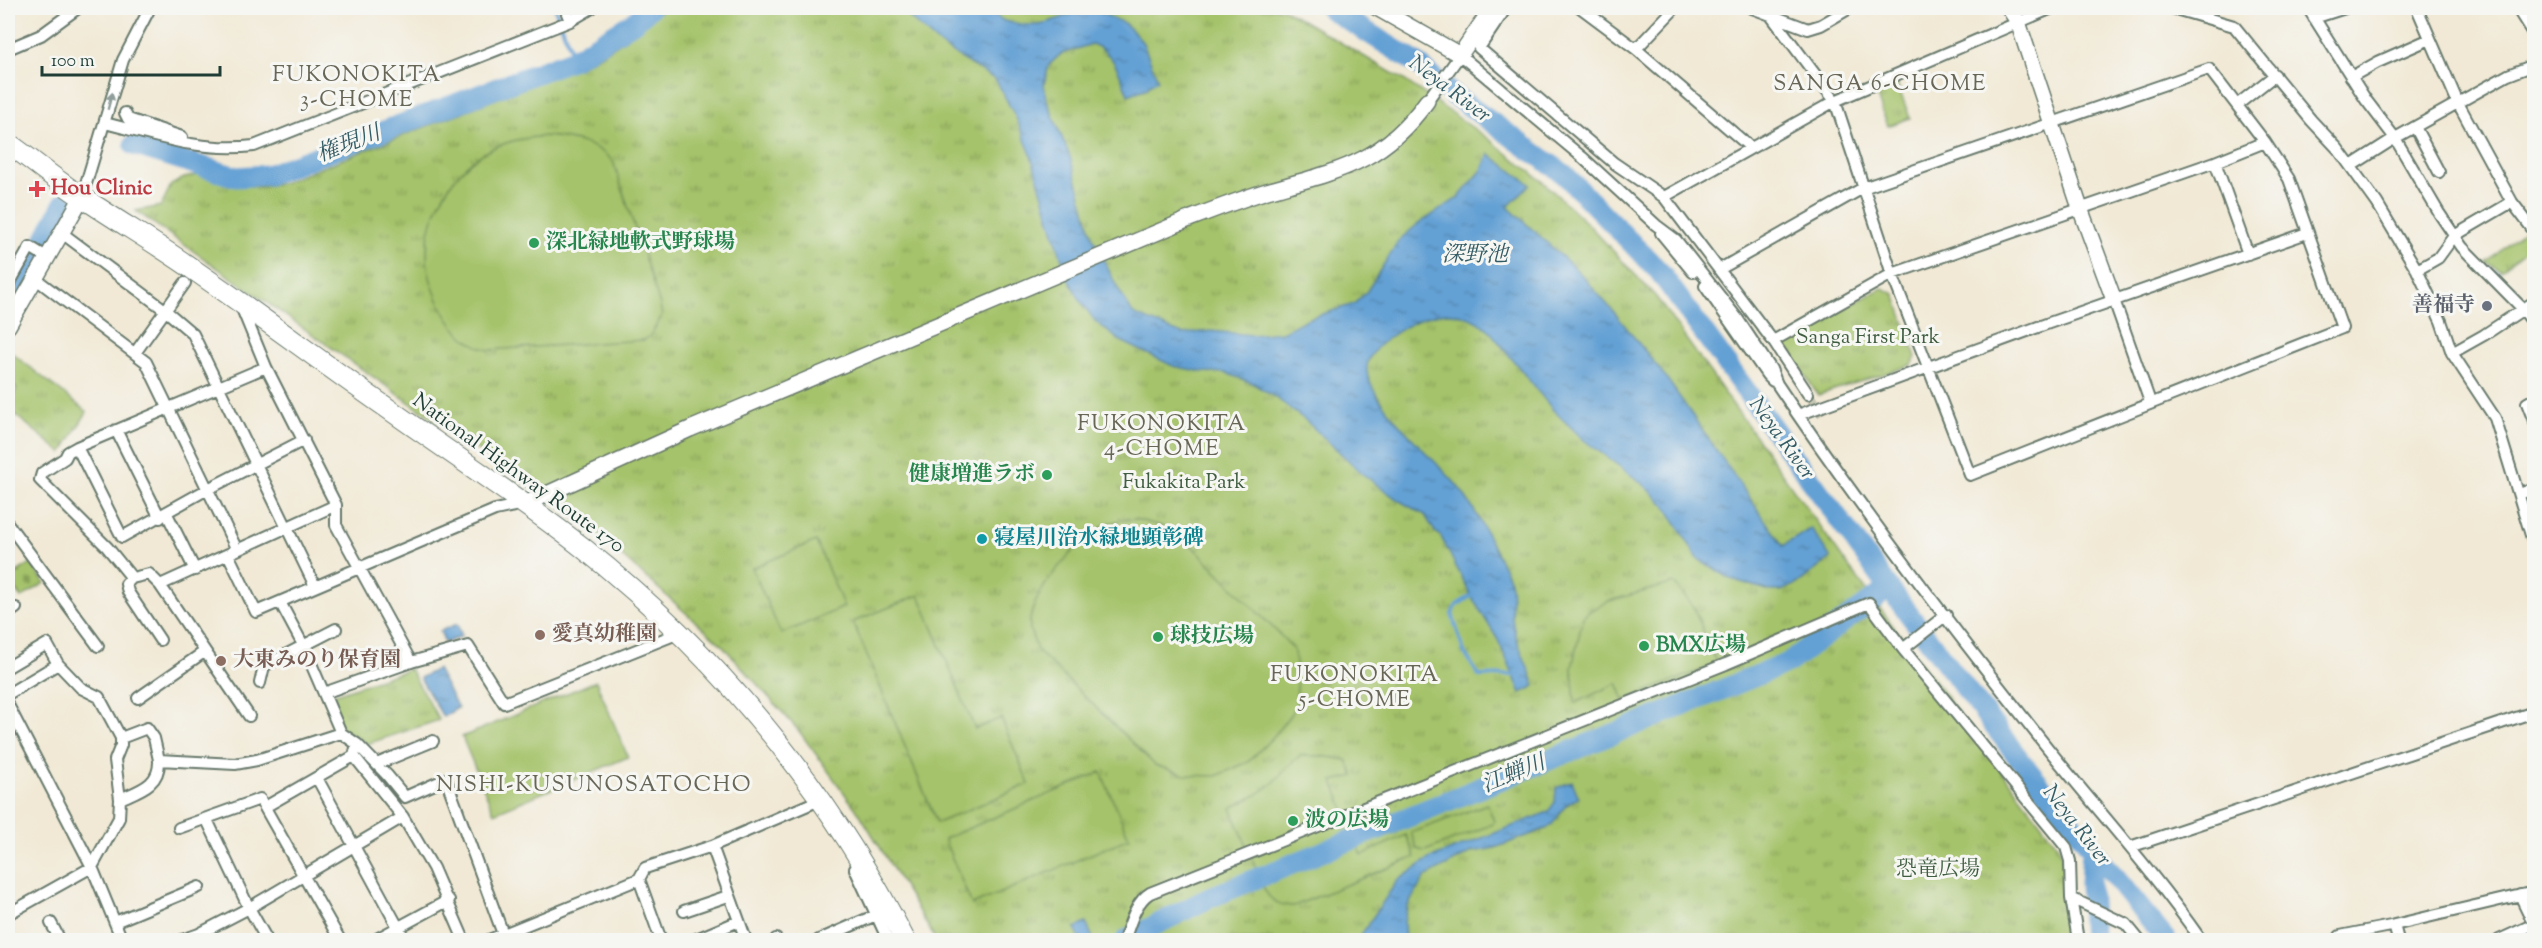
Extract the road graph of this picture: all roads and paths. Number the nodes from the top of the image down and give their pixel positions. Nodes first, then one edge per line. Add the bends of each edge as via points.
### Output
1 (78, 8) edge
2 (150, 8) edge
3 (565, 8) edge
4 (592, 8) edge
5 (1377, 8) edge
6 (1492, 8) edge
7 (1506, 8) edge
8 (1581, 8) edge
9 (1675, 8) edge
10 (1752, 8) edge
11 (1850, 8) edge
12 (2009, 8) edge
13 (2052, 8) edge
14 (2172, 8) edge
15 (2308, 8) edge
16 (2345, 8) edge
17 (2417, 8) edge
18 (2517, 8) edge
19 (2189, 10) edge
20 (1769, 13) junction
21 (2314, 18) junction
22 (569, 21) junction
23 (2018, 22) junction
24 (2535, 35) edge
25 (2430, 39) junction
26 (8, 49) edge
27 (1636, 49) junction
28 (1457, 59) junction
29 (2535, 65) edge
30 (2275, 75) junction
31 (2351, 77) junction
32 (1427, 101) joint
33 (1835, 101) junction
34 (2458, 103) junction
35 (2237, 105) junction
36 (125, 113) dead end
37 (2051, 121) junction
38 (105, 123) junction
39 (2415, 127) junction
40 (2395, 138) junction
41 (2265, 142) junction
42 (8, 143) edge
43 (192, 145) junction
44 (1750, 147) junction
45 (2215, 162) junction
46 (2351, 166) junction
47 (2439, 172) dead end
48 (1863, 188) junction
49 (82, 197) junction
50 (1664, 198) junction
51 (2512, 202) junction
52 (2080, 208) junction
53 (2535, 231) edge
54 (62, 233) junction
55 (2307, 233) junction
56 (2458, 233) junction
57 (2248, 254) junction
58 (48, 257) junction
59 (1719, 268) junction
60 (2417, 270) junction
61 (1892, 274) junction
62 (36, 279) junction
63 (185, 283) dead end
64 (8, 286) edge
65 (2114, 300) junction
66 (2535, 302) edge
67 (240, 303) junction
68 (2523, 309) junction
69 (165, 310) junction
70 (2535, 324) edge
71 (8, 326) edge
72 (1773, 341) junction
73 (135, 353) junction
74 (2452, 353) junction
75 (1929, 366) junction
76 (266, 367) junction
77 (219, 388) junction
78 (1808, 394) tunnel mouth
79 (2535, 399) edge
80 (2150, 402) junction
81 (168, 407) junction
82 (1798, 415) junction
83 (2535, 421) edge
84 (116, 430) junction
85 (304, 440) junction
86 (77, 447) junction
87 (257, 464) junction
88 (2535, 488) edge
89 (206, 490) junction
90 (2520, 494) junction
91 (525, 504) junction
92 (336, 505) junction
93 (163, 516) junction
94 (8, 524) edge
95 (287, 528) junction
96 (122, 537) junction
97 (2535, 545) edge
98 (107, 547) junction
99 (232, 552) junction
100 (360, 567) junction
101 (195, 570) junction
102 (132, 578) junction
103 (160, 585) junction
104 (315, 586) junction
105 (280, 602) junction
106 (1946, 615) junction
107 (336, 629) dead end
108 (679, 633) junction
109 (160, 640) dead end
110 (303, 645) junction
111 (98, 646) dead end
112 (1903, 648) junction
113 (204, 652) junction
114 (411, 662) junction
115 (58, 664) junction
116 (8, 667) edge
117 (260, 683) dead end
118 (324, 693) junction
119 (8, 694) edge
120 (138, 698) dead end
121 (8, 705) edge
122 (2535, 712) edge
123 (249, 716) dead end
124 (341, 733) junction
125 (121, 738) junction
126 (433, 741) dead end
127 (357, 744) junction
128 (354, 756) junction
129 (159, 760) junction
130 (377, 764) junction
131 (317, 778) junction
132 (120, 800) junction
133 (816, 802) junction
134 (266, 807) junction
135 (403, 817) junction
136 (207, 819) junction
137 (179, 828) dead end
138 (712, 846) junction
139 (353, 847) junction
140 (2130, 847) junction
141 (92, 867) junction
142 (304, 875) junction
143 (639, 879) junction
144 (199, 887) dead end
145 (2535, 892) edge
146 (2520, 895) junction
147 (728, 896) junction
148 (2071, 898) junction
149 (449, 900) junction
150 (249, 908) junction
151 (684, 911) dead end
152 (8, 914) edge
153 (876, 915) junction
154 (739, 921) junction
155 (115, 922) junction
156 (51, 923) dead end
157 (2534, 924) edge
158 (2396, 925) junction
159 (398, 926) junction
160 (503, 934) junction
161 (201, 937) edge
162 (60, 940) edge
163 (122, 940) edge
164 (182, 940) edge
165 (267, 940) edge
166 (340, 940) edge
167 (375, 940) edge
168 (405, 940) edge
169 (464, 940) edge
170 (489, 940) edge
171 (661, 940) edge
172 (694, 940) edge
173 (746, 940) edge
174 (819, 940) edge
175 (888, 940) edge
176 (905, 940) edge
177 (1124, 940) edge
178 (2078, 940) edge
179 (2139, 940) edge
180 (2200, 940) edge
181 (2342, 940) edge
182 (2398, 940) edge
183 (2499, 940) edge

1 - 26 street via 41,34
38 -> 2 street via 123,60
3 - 22 street
4 - 22 street
5 - 28 street
6 - 28 street
7 - 50 street via 1479,48 1614,163
8 - 27 street
9 - 27 street
10 - 20 street
11 - 20 street via 1808,29
12 - 23 street
13 - 23 street
14 - 19 street
15 - 21 street
16 - 21 street
17 - 25 street
18 - 24 street
19 - 30 street via 2234,26
20 - 33 street
21 - 31 street
22 - 43 street via 254,146 229,149
23 - 33 street
23 - 37 street
25 - 31 street
25 - 34 street
27 - 44 street
28 - 32 street
28 - 82 street via 1582,157 1676,240 1771,369
29 - 34 street
30 - 35 street
30 - 46 street
31 - 40 street
32 - 91 street via 1399,134 1353,165 1189,219 690,429
33 - 44 street
33 - 48 street
34 - 39 street
34 - 51 street
35 - 37 street via 2209,69
35 - 41 street
36 - 43 street via 128,118 194,141
37 - 48 street
37 - 52 street
38 - 43 street
38 - 49 street
39 - 40 street
39 - 47 street
40 - 46 street
40 - 56 street
41 - 45 street
41 - 55 street via 2289,179
42 - 49 highway, National Highway Route 170
44 - 50 street
45 - 52 street
45 - 57 street
46 - 60 street
48 - 59 street
48 - 61 street
49 - 54 street
49 - 67 highway, National Highway Route 170
50 - 59 street
51 - 53 street
51 - 56 street
52 - 61 street
52 - 65 street
54 - 58 street
54 - 69 street
55 - 57 street
55 - 80 street via 2342,328
56 - 60 street via 2438,258
56 - 68 street via 2482,269
57 - 65 street
58 - 62 street
58 - 64 street via 30,247
59 - 72 street
60 - 74 street
61 - 72 street
61 - 75 street
62 - 71 street
62 - 73 street
63 - 69 street
65 - 75 street
65 - 80 street
66 - 68 street
67 - 76 street
67 - 91 highway, National Highway Route 170
68 - 70 street
68 - 74 street
69 - 73 street
69 - 77 street via 193,334
72 - 78 street
73 - 81 street via 146,362
74 - 90 street via 2495,418
75 - 80 street via 1970,475
75 - 82 street
76 - 77 street
76 - 85 street
77 - 81 street
77 - 87 street
79 - 83 street via 2527,403
81 - 84 street
81 - 89 street
82 - 106 street
84 - 86 street
84 - 93 street
85 - 87 street
85 - 92 street
86 - 96 street
86 - 98 street via 42,473 40,480
87 - 89 street
87 - 95 street
88 - 90 street
89 - 93 street
89 - 99 street
90 - 97 street
91 - 100 street via 495,510
91 - 108 highway, National Highway Route 170 via 593,556
92 - 95 street
92 - 100 street via 336,525
93 - 96 street
93 - 101 street
94 - 111 street
95 - 99 street
95 - 104 street
96 - 98 street
98 - 102 street
99 - 101 street
99 - 105 street via 256,612
100 - 104 street
100 - 114 street
101 - 103 street
102 - 103 street via 149,574
102 - 109 street via 126,584 128,592
103 - 113 street
104 - 105 street
105 - 110 street
106 - 112 street
106 - 140 street via 2031,728
107 - 110 street
108 - 114 street via 504,703 468,646
108 - 133 highway, National Highway Route 170 via 761,722
110 - 117 street via 264,666
110 - 118 street
112 - 148 street via 2066,847
112 - 177 street via 1869,603 1726,664 1150,893 1138,906
113 - 120 street
113 - 123 street
114 - 118 street
115 - 116 street via 47,644
115 - 119 street
115 - 125 street via 81,688 99,697
118 - 124 street
121 - 141 street
122 - 140 street
124 - 127 street
124 - 129 street via 235,764
125 - 129 street via 147,728 154,738
125 - 132 street via 115,760
126 - 130 street
127 - 128 street
127 - 130 street
128 - 131 street
128 - 135 street
129 - 132 street via 160,771 152,784
130 - 160 street via 405,797 446,779
131 - 134 street
131 - 139 street
132 - 141 street via 119,818
133 - 138 street
133 - 153 street
133 - 176 highway, National Highway Route 170 via 859,855
134 - 136 street via 260,799
134 - 142 street
135 - 139 street
135 - 149 street
136 - 137 street
136 - 150 street
138 - 143 street via 645,868
138 - 147 street
139 - 142 street
139 - 159 street
140 - 180 street
141 - 152 street
141 - 155 street
142 - 150 street
142 - 166 street
143 - 160 street
143 - 171 street
144 - 155 street
145 - 146 street
146 - 157 street
146 - 158 street
147 - 151 street
147 - 154 street
148 - 178 street
148 - 179 street via 2126,924
149 - 159 street
149 - 169 street
150 - 161 street
150 - 165 street
153 - 174 street
153 - 175 street
154 - 172 street
154 - 173 street
155 - 163 street
156 - 162 street
157 - 183 street
158 - 181 street via 2340,936
158 - 182 street
159 - 167 street
159 - 168 street
160 - 170 street
161 - 164 street

